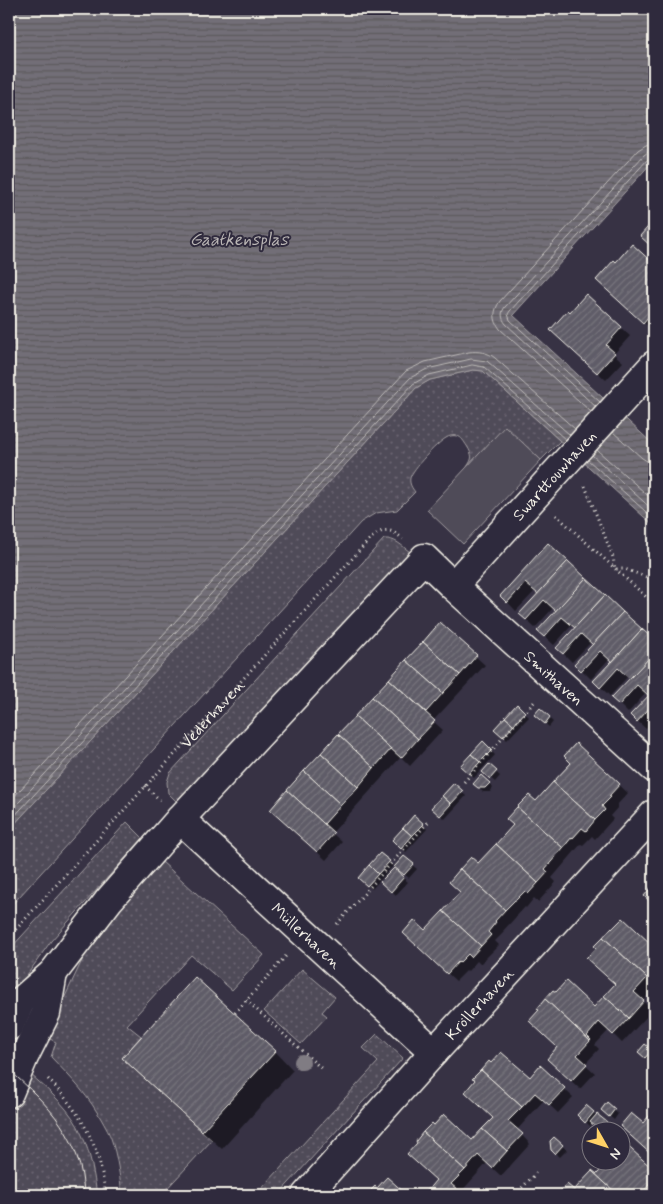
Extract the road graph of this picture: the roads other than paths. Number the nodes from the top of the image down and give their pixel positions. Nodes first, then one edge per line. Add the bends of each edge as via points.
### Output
1 (654, 365) edge
2 (453, 586) junction
3 (654, 768) edge
4 (654, 814) edge
5 (180, 818) junction
6 (53, 973) junction
7 (9, 1026) edge
8 (434, 1052) junction
9 (9, 1093) edge
10 (306, 1195) edge

1 - 2 street, Swarttouwhaven
2 - 3 street, Smithaven
2 - 5 street via 424,558
4 - 8 street, Kröllerhaven
5 - 6 street via 109,900
5 - 8 street, Müllerhaven
6 - 7 street via 21,1001
6 - 9 street via 46,1013
8 - 10 street, Kröllerhaven

